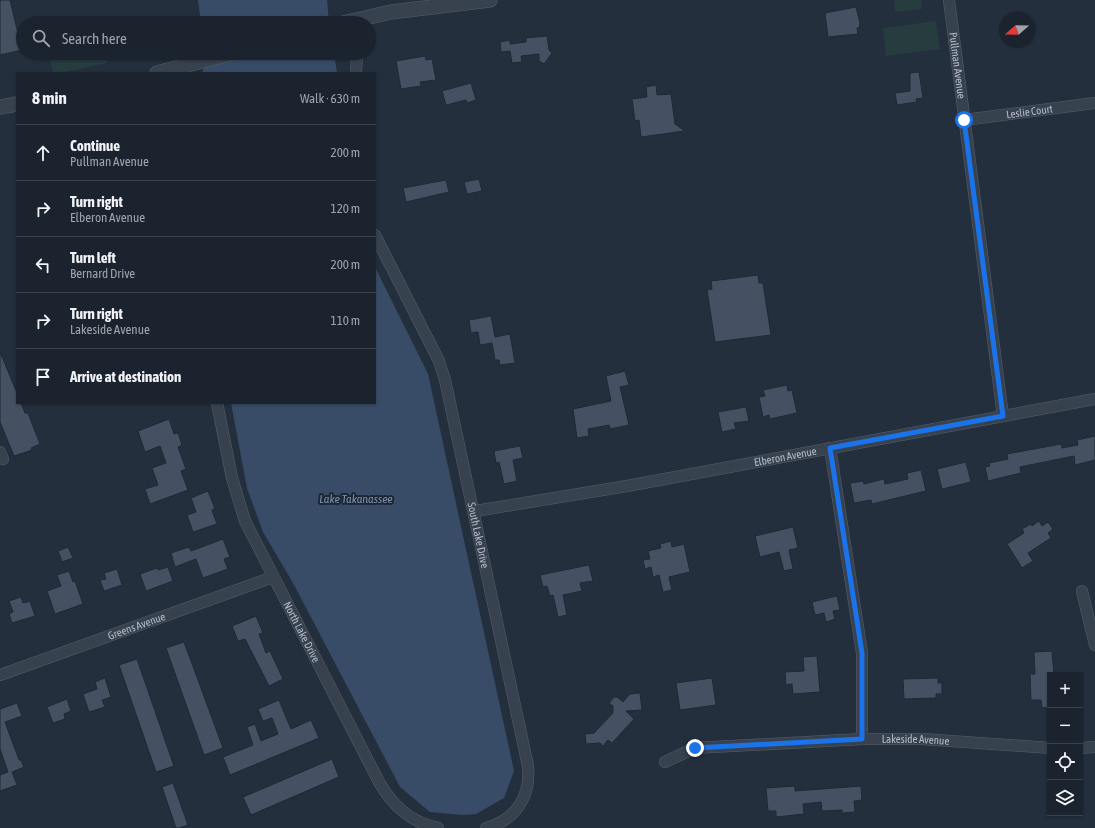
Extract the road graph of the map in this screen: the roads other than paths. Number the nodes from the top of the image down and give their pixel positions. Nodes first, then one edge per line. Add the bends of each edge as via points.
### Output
1 (490, 0) edge
2 (949, 0) edge
3 (376, 16) edge
4 (206, 60) edge
5 (357, 60) edge
6 (161, 72) edge
7 (356, 72) edge
8 (1095, 103) edge
9 (16, 104) edge
10 (0, 108) edge
11 (964, 120) junction
12 (376, 237) edge
13 (1095, 399) edge
14 (217, 404) edge
15 (1003, 416) junction
16 (830, 448) junction
17 (475, 511) junction
18 (273, 576) junction
19 (1082, 591) dead end
20 (1095, 645) edge
21 (0, 675) edge
22 (862, 739) junction
23 (1095, 747) edge
24 (1047, 748) edge
25 (1083, 748) edge
26 (665, 762) dead end
27 (438, 828) edge
28 (486, 828) edge

1 - 3 street
2 - 11 street, Pullman Avenue
4 - 6 street
5 - 7 street
8 - 11 street, Leslie Court
9 - 10 street
11 - 15 street, Pullman Avenue
12 - 17 street, South Lake Drive via 439,361
13 - 15 street, Elberon Avenue
14 - 18 street, North Lake Drive via 240,508 251,536
15 - 16 street, Elberon Avenue
16 - 17 street, Elberon Avenue
16 - 22 street via 862,653
17 - 28 street, South Lake Drive via 530,778 526,795 516,811 499,823
18 - 21 street, Greens Avenue
18 - 27 street, North Lake Drive via 386,794 410,817
19 - 20 street
22 - 24 street, Lakeside Avenue via 922,739
22 - 26 street, Lakeside Avenue via 695,748
23 - 25 street

